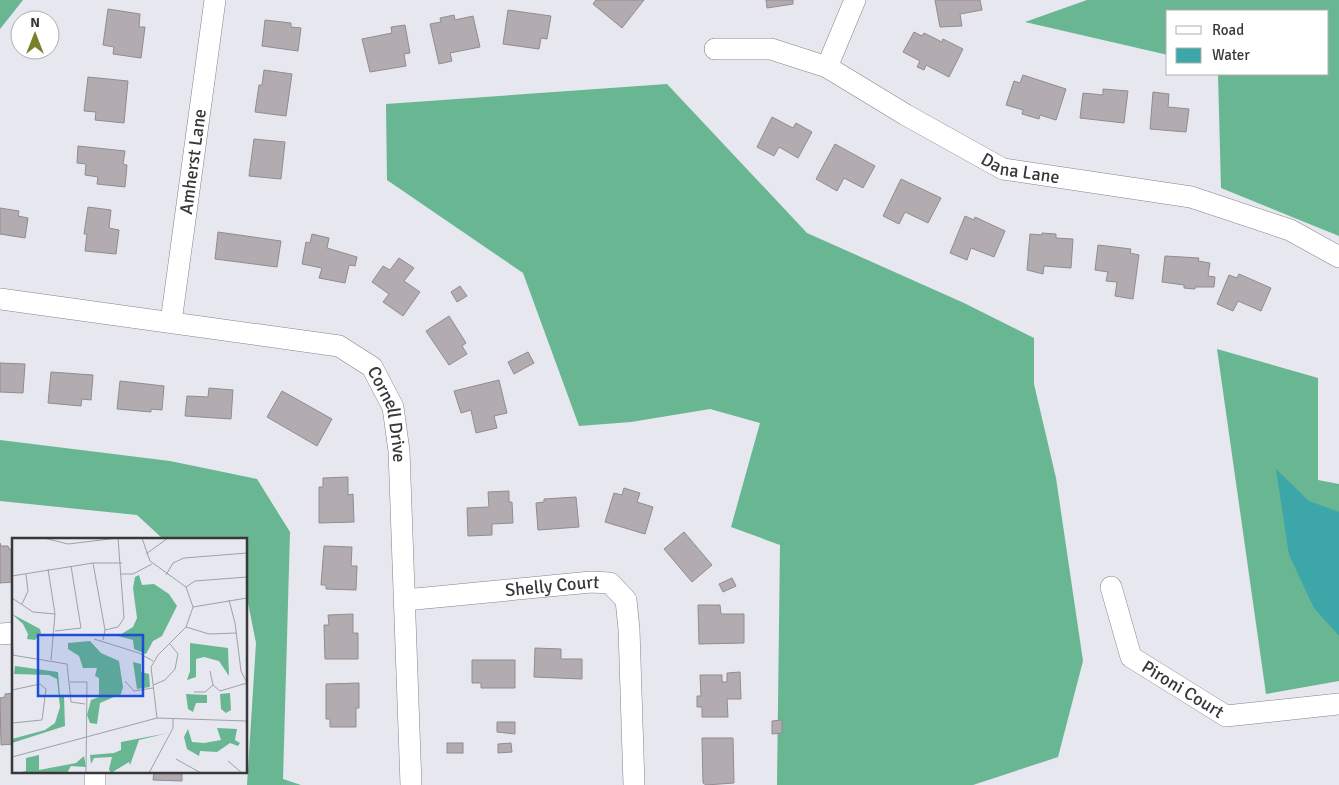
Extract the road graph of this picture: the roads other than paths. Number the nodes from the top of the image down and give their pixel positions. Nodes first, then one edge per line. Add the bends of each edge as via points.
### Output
1 (216, 0) edge
2 (855, 0) edge
3 (715, 49) dead end
4 (827, 67) junction
5 (1339, 257) edge
6 (0, 299) edge
7 (171, 322) junction
8 (1111, 587) dead end
9 (405, 600) junction
10 (1339, 704) edge
11 (95, 772) edge
12 (95, 785) edge
13 (411, 785) edge
14 (634, 785) edge

1 - 7 street, Amherst Lane
2 - 4 street
3 - 4 street, Dana Lane via 771,49
4 - 5 street, Dana Lane via 906,116 1002,169 1191,197 1290,230
6 - 7 street, Cornell Drive
7 - 9 street, Cornell Drive via 339,346 372,367 393,407 399,451
8 - 10 street, Pironi Court via 1131,657 1226,716
9 - 13 street, Cornell Drive
9 - 14 street, Shelly Court via 591,582 610,583 626,600
11 - 12 street

